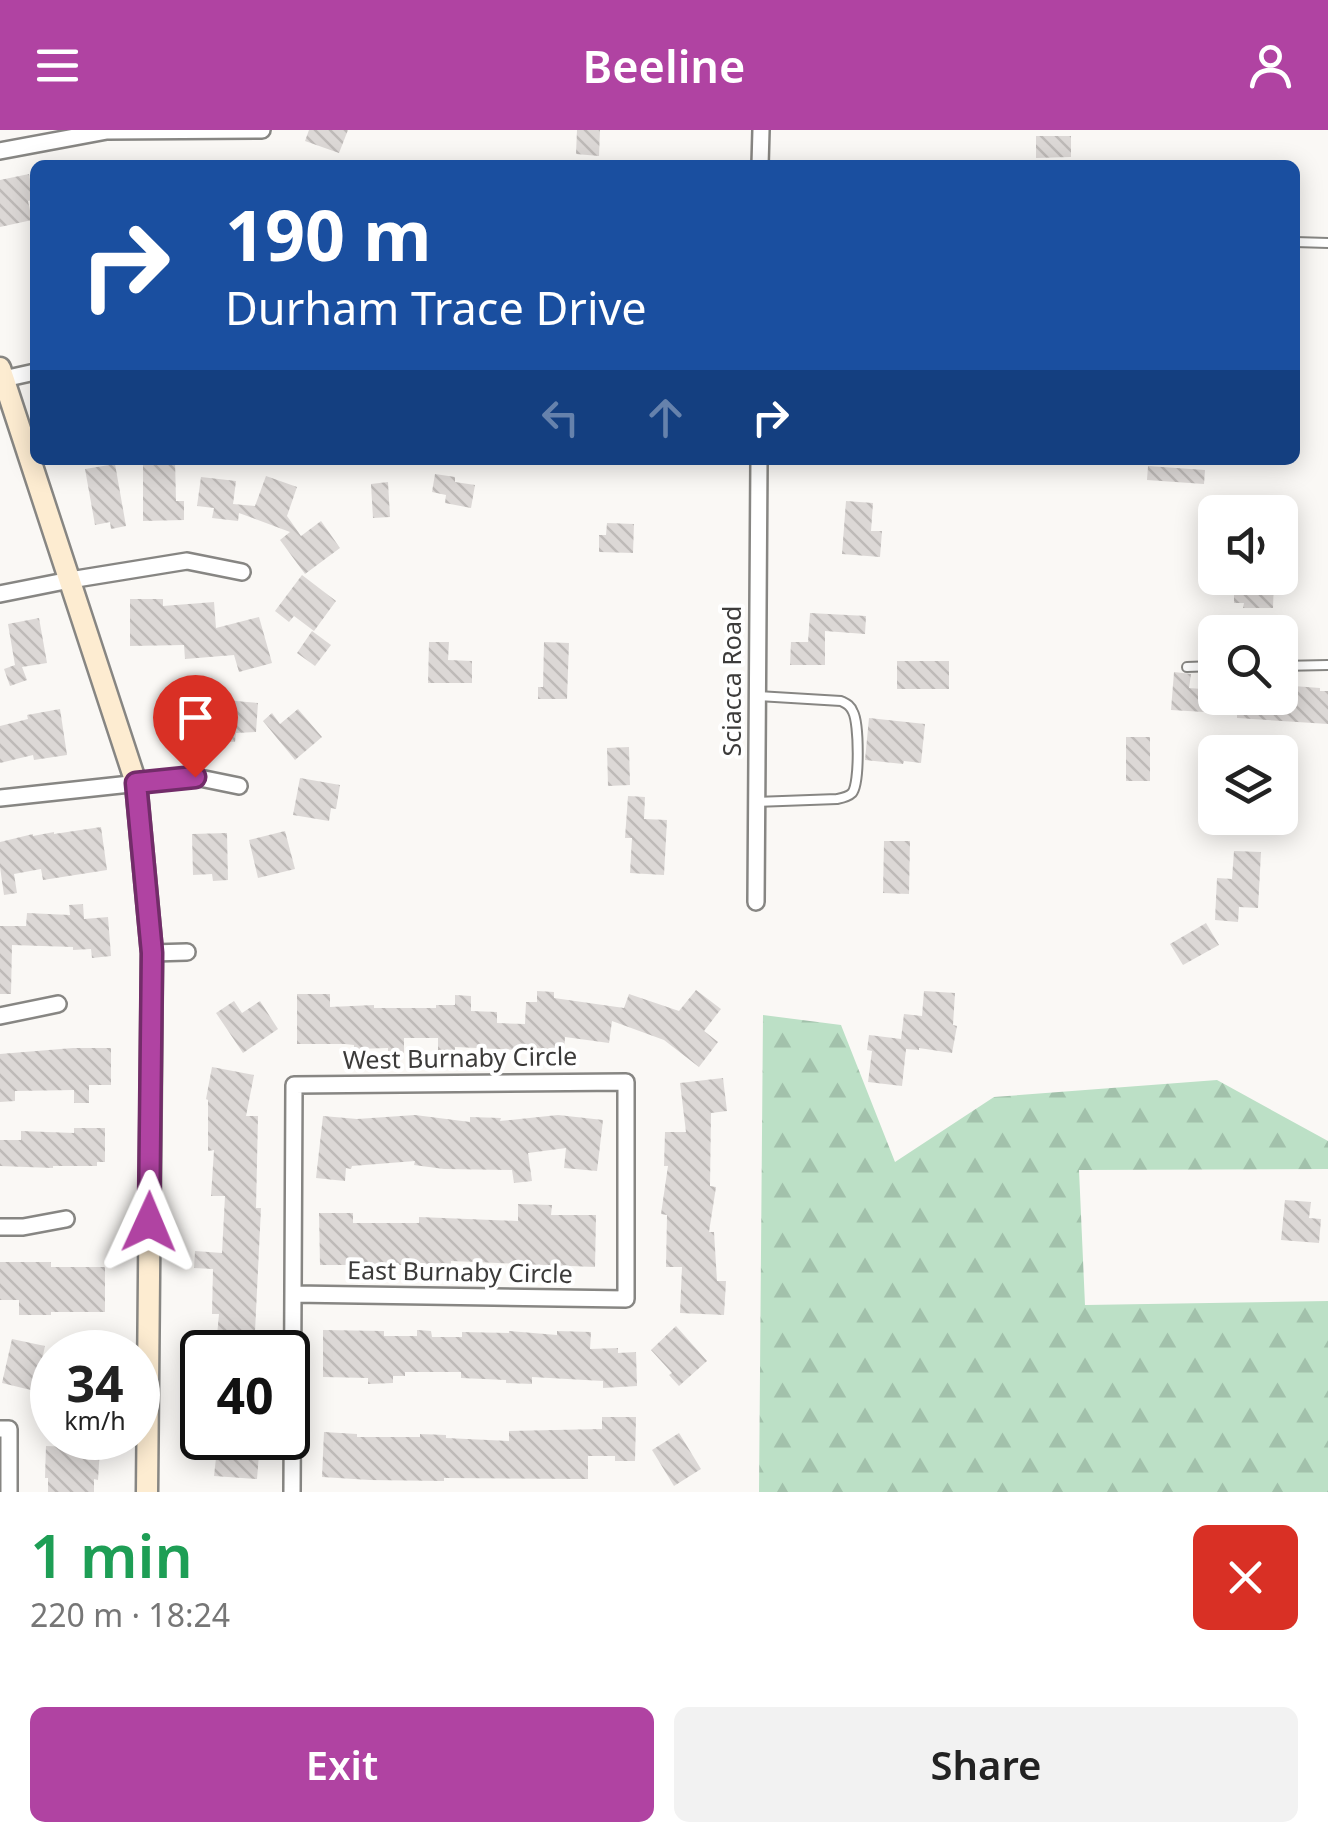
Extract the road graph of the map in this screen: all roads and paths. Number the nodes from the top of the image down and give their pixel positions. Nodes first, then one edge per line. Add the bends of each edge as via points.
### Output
1 (262, 130) edge
2 (760, 130) edge
3 (0, 151) edge
4 (760, 160) edge
5 (1300, 242) edge
6 (1328, 243) edge
7 (30, 373) edge
8 (3, 377) edge
9 (30, 459) edge
10 (32, 465) edge
11 (758, 465) edge
12 (242, 572) dead end
13 (70, 580) junction
14 (0, 594) edge
15 (1298, 666) edge
16 (1328, 666) edge
17 (1187, 667) dead end
18 (1198, 667) edge
19 (757, 696) junction
20 (136, 783) junction
21 (239, 786) dead end
22 (0, 798) edge
23 (757, 802) junction
24 (756, 902) dead end
25 (187, 952) dead end
26 (152, 953) junction
27 (58, 1004) dead end
28 (0, 1016) edge
29 (66, 1219) dead end
30 (0, 1227) edge
31 (293, 1294) junction
32 (626, 1300) joint
33 (4, 1429) edge
34 (9, 1492) edge
35 (147, 1492) edge
36 (292, 1492) edge

1 - 3 street via 107,131
2 - 4 street
5 - 6 lane
7 - 8 street
8 - 9 street
10 - 13 street
11 - 19 street, Sciacca Road
12 - 13 street via 188,561
13 - 14 street
13 - 20 street
15 - 16 lane
17 - 18 lane
19 - 23 street, Sciacca Road
19 - 23 lane via 841,701 854,712 857,746 856,781 848,796
20 - 21 street via 195,777
20 - 22 street
20 - 26 street
23 - 24 street, Sciacca Road
25 - 26 street
26 - 35 street
27 - 28 street
29 - 30 street
31 - 32 street, East Burnaby Circle
31 - 32 street, West Burnaby Circle via 294,1085 626,1082
31 - 36 street
33 - 34 street

